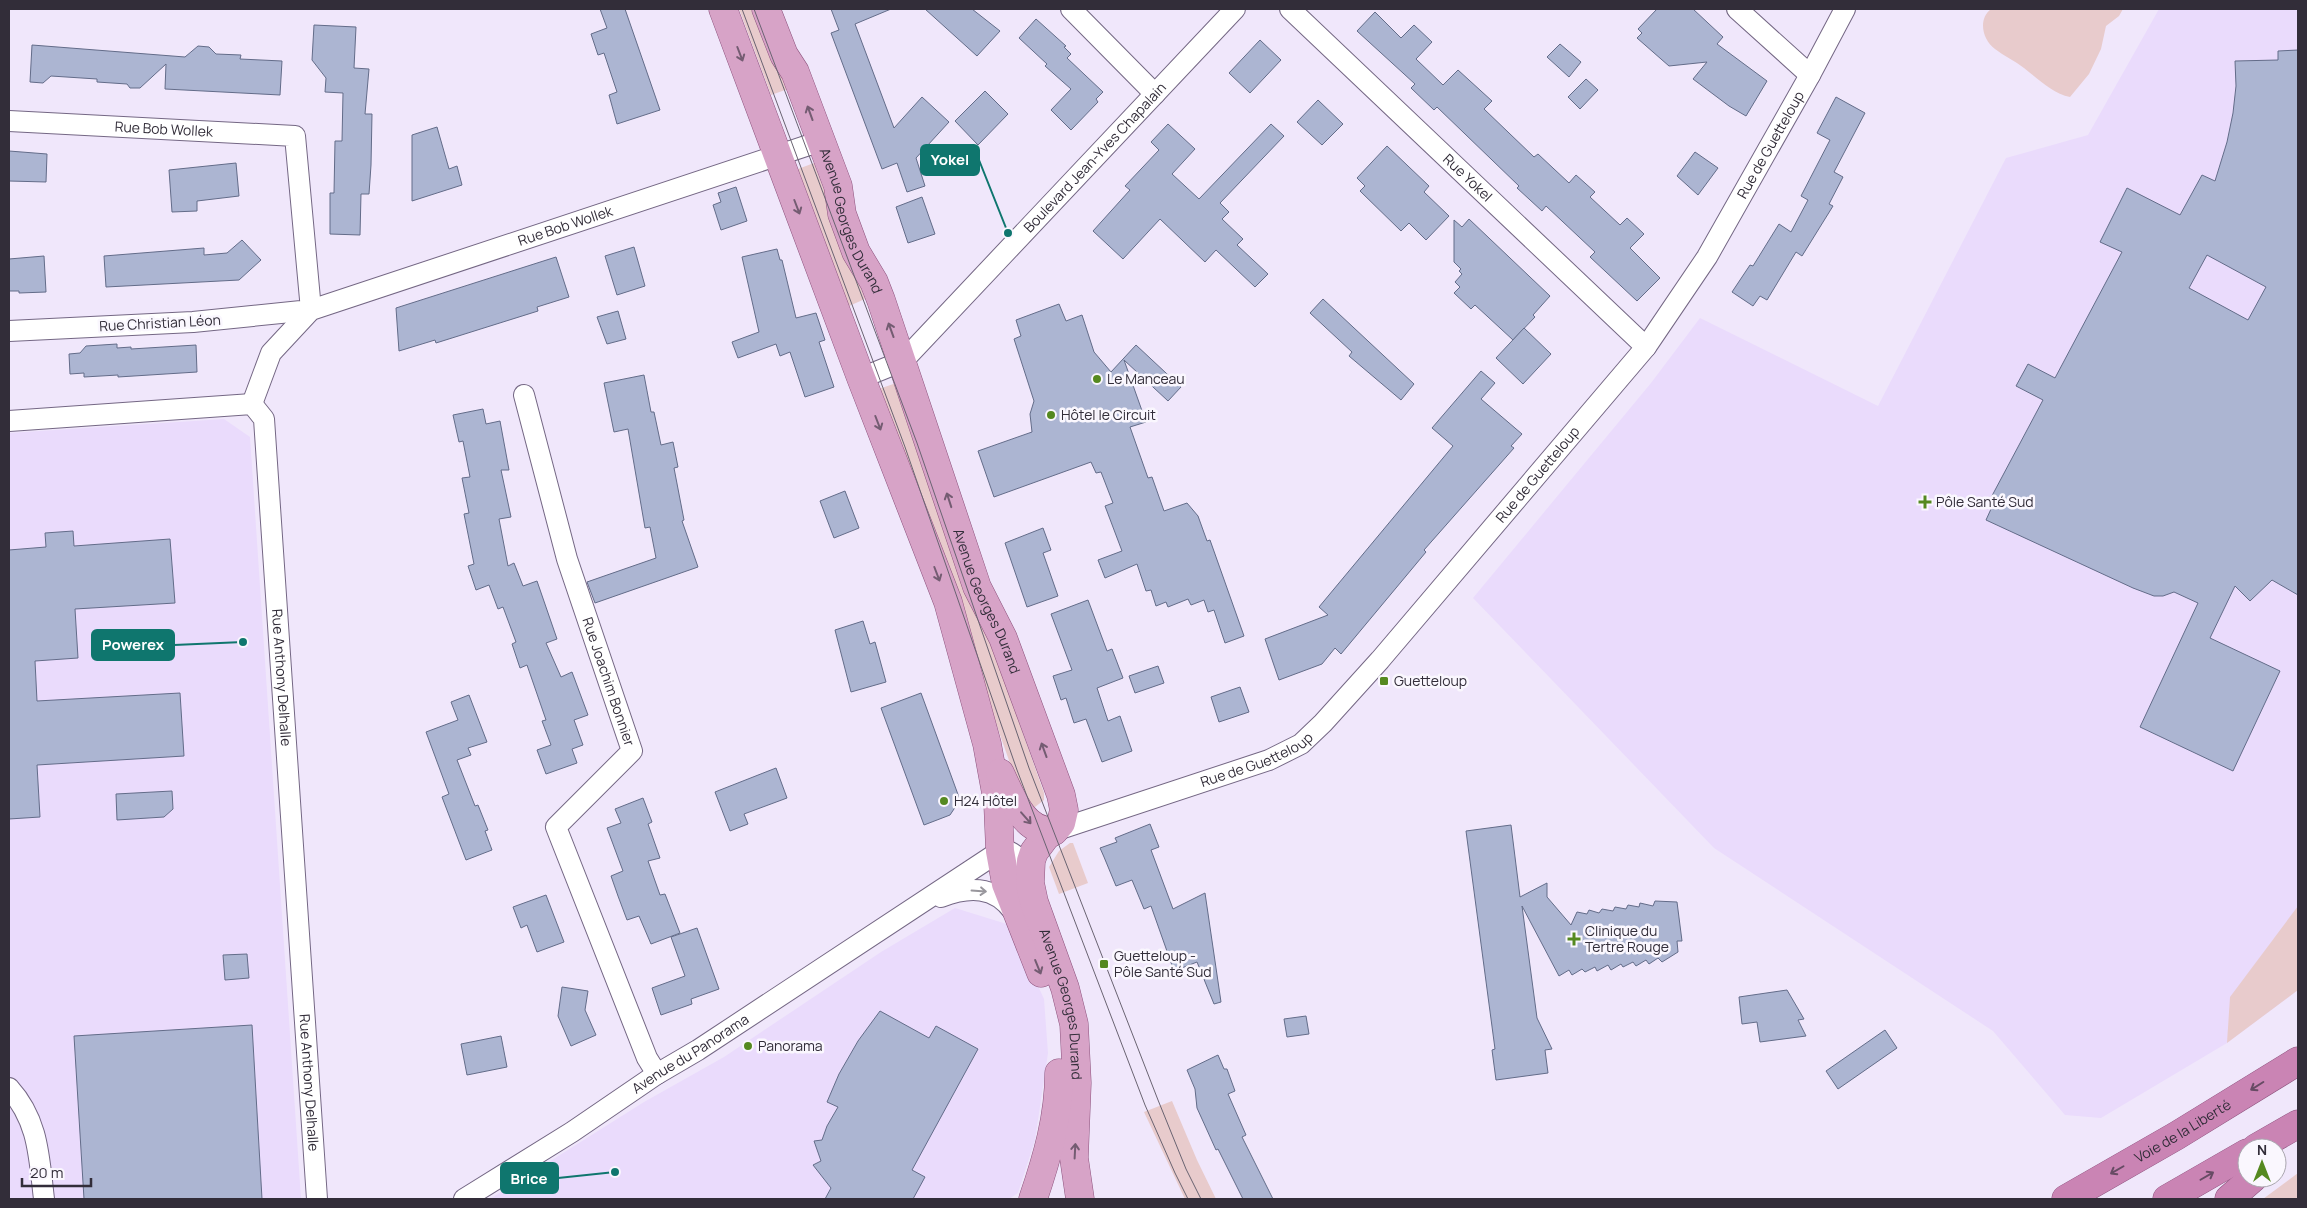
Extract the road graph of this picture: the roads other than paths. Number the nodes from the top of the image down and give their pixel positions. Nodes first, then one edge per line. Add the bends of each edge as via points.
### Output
1 (723, 9) edge
2 (766, 9) edge
3 (1071, 9) edge
4 (1235, 9) edge
5 (1290, 9) edge
6 (1737, 9) edge
7 (1845, 9) edge
8 (1810, 75) junction
9 (1155, 94) junction
10 (9, 120) edge
11 (821, 141) junction
12 (778, 155) junction
13 (311, 310) junction
14 (9, 331) edge
15 (1646, 347) junction
16 (903, 360) junction
17 (861, 378) junction
18 (524, 395) dead end
19 (252, 404) junction
20 (9, 421) edge
21 (987, 744) junction
22 (1061, 795) junction
23 (1111, 812) junction
24 (1054, 831) junction
25 (1000, 851) junction
26 (1030, 883) junction
27 (916, 907) junction
28 (1020, 922) junction
29 (2298, 1061) edge
30 (657, 1074) junction
31 (9, 1088) edge
32 (2298, 1124) edge
33 (2274, 1138) edge
34 (2298, 1142) edge
35 (2287, 1151) edge
36 (2237, 1159) edge
37 (2242, 1188) edge
38 (44, 1199) edge
39 (317, 1199) edge
40 (464, 1199) edge
41 (1033, 1199) edge
42 (1080, 1199) edge
43 (2066, 1199) edge
44 (2167, 1199) edge
45 (2229, 1199) edge

1 -> 12 main road, Avenue Georges Durand
11 -> 2 main road, Avenue Georges Durand via 795,72 784,55
3 - 9 street
4 - 9 street, Boulevard Jean-Yves Chapalain
5 - 15 street, Rue Yokel
6 - 8 street
7 - 8 street, Rue de Guetteloup
8 - 15 street, Rue de Guetteloup via 1707,257
9 - 16 street, Boulevard Jean-Yves Chapalain
10 - 13 street, Rue Bob Wollek via 295,136
11 - 12 street, Rue Bob Wollek
16 -> 11 main road, Avenue Georges Durand via 874,282 856,252 845,222 838,186
12 - 13 street, Rue Bob Wollek
12 -> 17 main road, Avenue Georges Durand
13 - 14 street, Rue Christian Léon via 193,322
13 - 19 street, Rue Bob Wollek via 271,353
15 - 23 street, Rue de Guetteloup via 1380,660 1301,744 1269,760
16 - 17 street, Boulevard Jean-Yves Chapalain
22 -> 16 main road, Avenue Georges Durand via 1003,638 977,587
17 -> 21 main road, Avenue Georges Durand via 948,602
18 - 30 street, Rue Joachim Bonnier via 567,559 632,751 556,827
19 - 20 street
19 - 39 street, Rue Anthony Delhalle via 264,419
21 -> 24 main road via 1022,814 1040,830
21 - 25 main road, Avenue Georges Durand via 998,804
22 - 23 street, Rue de Guetteloup via 1082,811 1095,814
22 - 24 main road, Avenue Georges Durand via 1064,816
23 - 24 street, Rue de Guetteloup
24 - 26 main road, Avenue Georges Durand via 1034,852
25 - 26 street via 1016,855
25 - 27 street, Avenue du Panorama
25 - 28 main road, Avenue Georges Durand via 1006,884
42 -> 26 main road, Avenue Georges Durand via 1074,1158 1078,1083 1074,1024
27 -> 28 street, Avenue du Panorama via 948,894 982,891 999,895
27 - 30 street, Avenue du Panorama
28 -> 41 main road, Avenue Georges Durand via 1050,996 1059,1040 1059,1102
29 -> 43 highway, Voie de la Liberté
30 - 40 street, Avenue du Panorama
31 - 38 street via 25,1109 35,1134
32 - 33 highway
34 - 35 highway
44 -> 36 highway
37 - 45 highway

